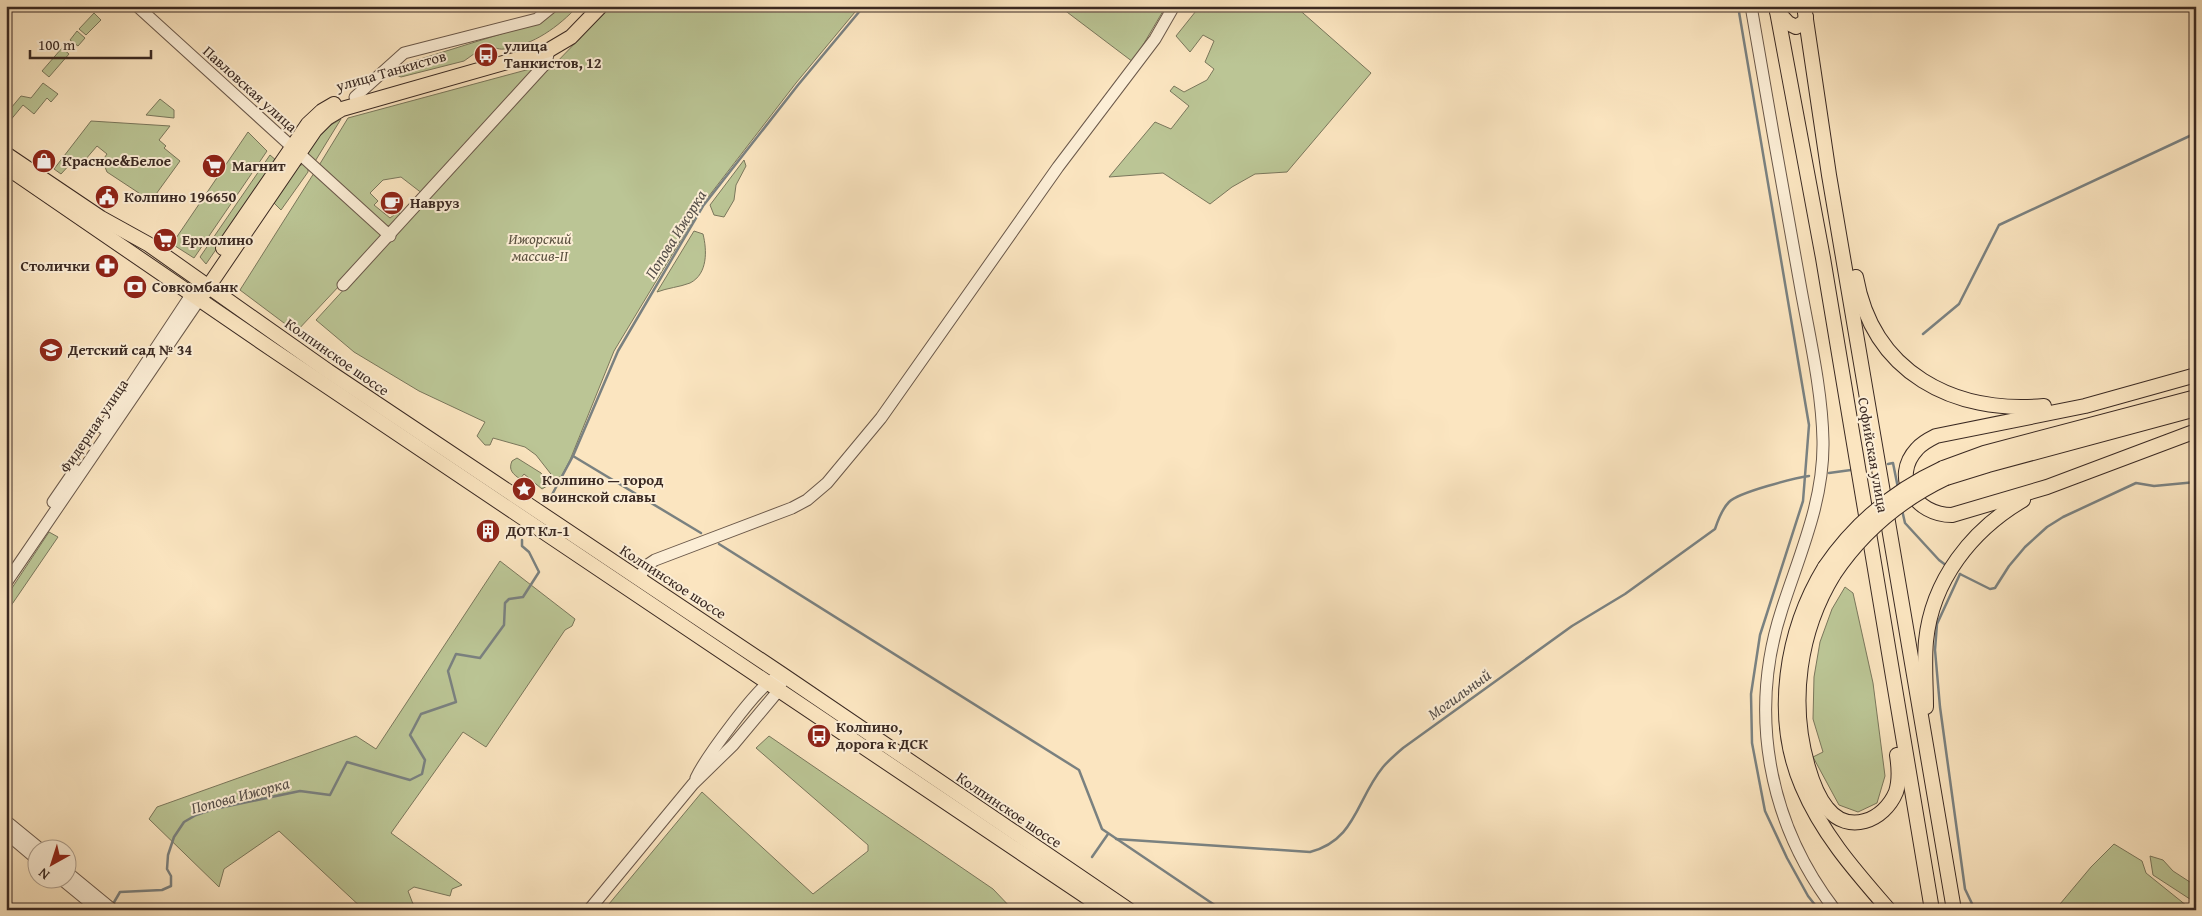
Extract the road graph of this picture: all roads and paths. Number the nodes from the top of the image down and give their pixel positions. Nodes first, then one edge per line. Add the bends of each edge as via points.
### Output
1 (137, 6) edge
2 (553, 6) edge
3 (589, 6) edge
4 (601, 6) edge
5 (1174, 6) edge
6 (1751, 6) edge
7 (1777, 8) edge
8 (1805, 12) edge
9 (549, 50) junction
10 (355, 97) junction
11 (295, 150) junction
12 (6, 154) edge
13 (6, 167) edge
14 (1829, 175) junction
15 (390, 236) junction
16 (205, 284) junction
17 (343, 285) dead end
18 (195, 298) junction
19 (2196, 375) edge
20 (2116, 397) junction
21 (2196, 397) edge
22 (2196, 409) edge
23 (2196, 431) edge
24 (1945, 473) junction
25 (2047, 487) junction
26 (44, 522) junction
27 (6, 570) edge
28 (1829, 570) junction
29 (639, 579) junction
30 (6, 583) edge
31 (783, 675) junction
32 (774, 686) junction
33 (1897, 703) junction
34 (1926, 750) junction
35 (6, 821) edge
36 (6, 833) edge
37 (28, 839) edge
38 (28, 852) edge
39 (78, 883) edge
40 (74, 888) edge
41 (1952, 894) junction
42 (98, 905) edge
43 (113, 910) edge
44 (589, 910) edge
45 (1106, 910) edge
46 (1128, 910) edge
47 (1835, 910) edge
48 (1889, 910) edge
49 (1932, 910) edge
50 (1954, 910) edge
51 (1962, 910) edge

1 - 11 street, Павловская улица
2 - 10 street via 537,19 404,53
3 - 10 main road, улица Танкистов via 566,30 545,42
4 - 9 main road, улица Танкистов via 571,37
5 - 29 street via 1154,39 881,418 827,483 792,508 655,560 646,566
6 - 47 street via 1809,340 1823,441 1816,506 1770,655 1765,733 1774,788 1783,816 1808,870
7 - 8 main road via 1788,23 1796,27 1804,22
7 - 33 main road, Софийская улица via 1823,258
8 - 14 main road, Софийская улица
9 - 11 main road, улица Танкистов via 342,109 327,118
9 - 15 street via 546,63
10 - 11 main road, улица Танкистов via 322,111 308,124
11 - 15 street, Павловская улица
11 - 16 main road, улица Танкистов
12 - 16 main road, Колпинское шоссе
13 - 18 main road, Колпинское шоссе
14 - 20 main road via 1844,214 1863,307 1887,348 1909,370 1944,392 1988,406 2037,407
14 - 34 main road, Софийская улица
15 - 17 street
16 - 18 main road, Фидерная улица
16 - 29 main road, Колпинское шоссе via 328,371
18 - 26 street, Фидерная улица
18 - 32 main road, Колпинское шоссе
19 - 20 main road
20 - 25 main road via 1936,436 1917,448 1907,467 1908,487 1913,497 1921,506 1940,515 1962,514
21 - 24 main road via 1984,453
22 - 24 main road via 1988,465
23 - 25 main road
24 - 28 main road, bridge via 1883,517
25 - 34 main road via 2004,511 1987,525 1958,558 1943,583 1926,639
26 - 27 street, Фидерная улица
26 - 30 street, Фидерная улица
28 - 33 main road via 1810,625 1801,666 1798,702 1801,737 1811,779 1827,808 1835,815 1852,822 1863,822 1884,812 1890,803 1899,777 1892,723
28 - 48 main road via 1806,602 1789,662 1787,702 1790,741 1801,785 1825,830
29 - 31 main road, Колпинское шоссе
31 - 32 street
31 - 46 main road, Колпинское шоссе
32 - 44 street via 733,745 693,784
32 - 45 main road, Колпинское шоссе
33 - 49 main road, Софийская улица
34 - 41 main road, Софийская улица
35 - 37 street
36 - 38 street
39 - 42 street
40 - 42 street
41 - 50 main road, Софийская улица
41 - 51 street
42 - 43 street

